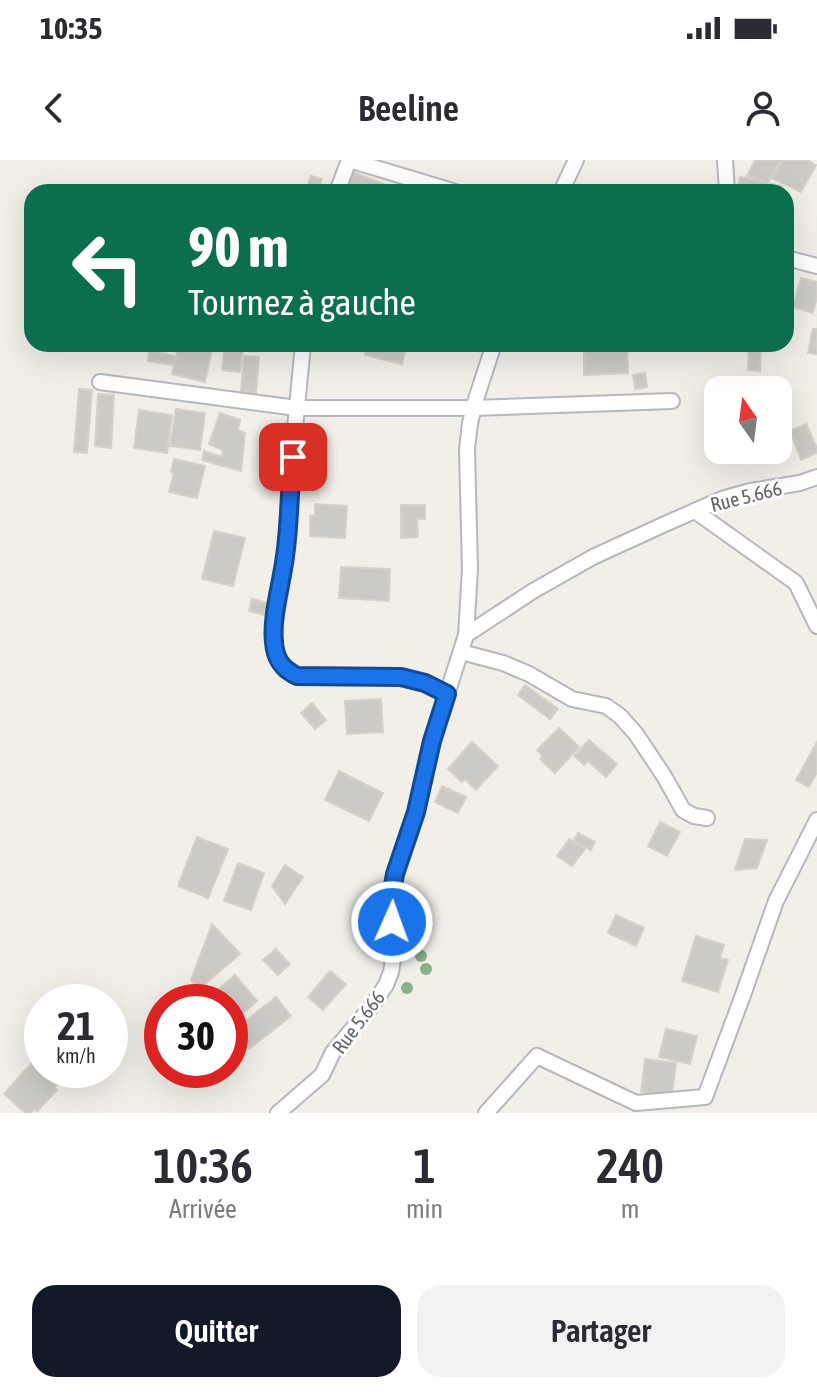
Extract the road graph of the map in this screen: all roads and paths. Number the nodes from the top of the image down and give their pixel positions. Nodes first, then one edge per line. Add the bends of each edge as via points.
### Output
1 (349, 160) edge
2 (576, 160) edge
3 (725, 160) edge
4 (340, 184) edge
5 (429, 184) edge
6 (565, 184) edge
7 (726, 184) edge
8 (794, 260) edge
9 (817, 266) edge
10 (302, 352) edge
11 (492, 352) edge
12 (100, 382) dead end
13 (672, 401) dead end
14 (297, 408) junction
15 (474, 408) junction
16 (817, 477) edge
17 (695, 511) junction
18 (817, 626) edge
19 (466, 635) junction
20 (461, 652) junction
21 (447, 694) junction
22 (707, 818) dead end
23 (817, 820) edge
24 (278, 1113) edge
25 (486, 1113) edge

1 - 4 street
1 - 5 street
2 - 6 street
3 - 7 street
8 - 9 street
10 - 14 street
11 - 15 street, Rue 5.666
12 - 14 street
13 - 15 street
14 - 15 street
14 - 21 street via 275,622 278,658 297,676 401,677
15 - 19 street, Rue 5.666 via 467,449
16 - 17 street, Rue 5.666 via 750,491
17 - 18 street via 796,583
17 - 19 street, Rue 5.666 via 593,557
19 - 20 street, Rue 5.666
20 - 21 street, Rue 5.666
20 - 22 street via 529,674 572,699 606,706 636,734 683,810
21 - 24 street, Rue 5.666 via 395,874 394,953 386,985 333,1052 322,1075
23 - 25 street via 776,901 705,1097 636,1103 537,1056

